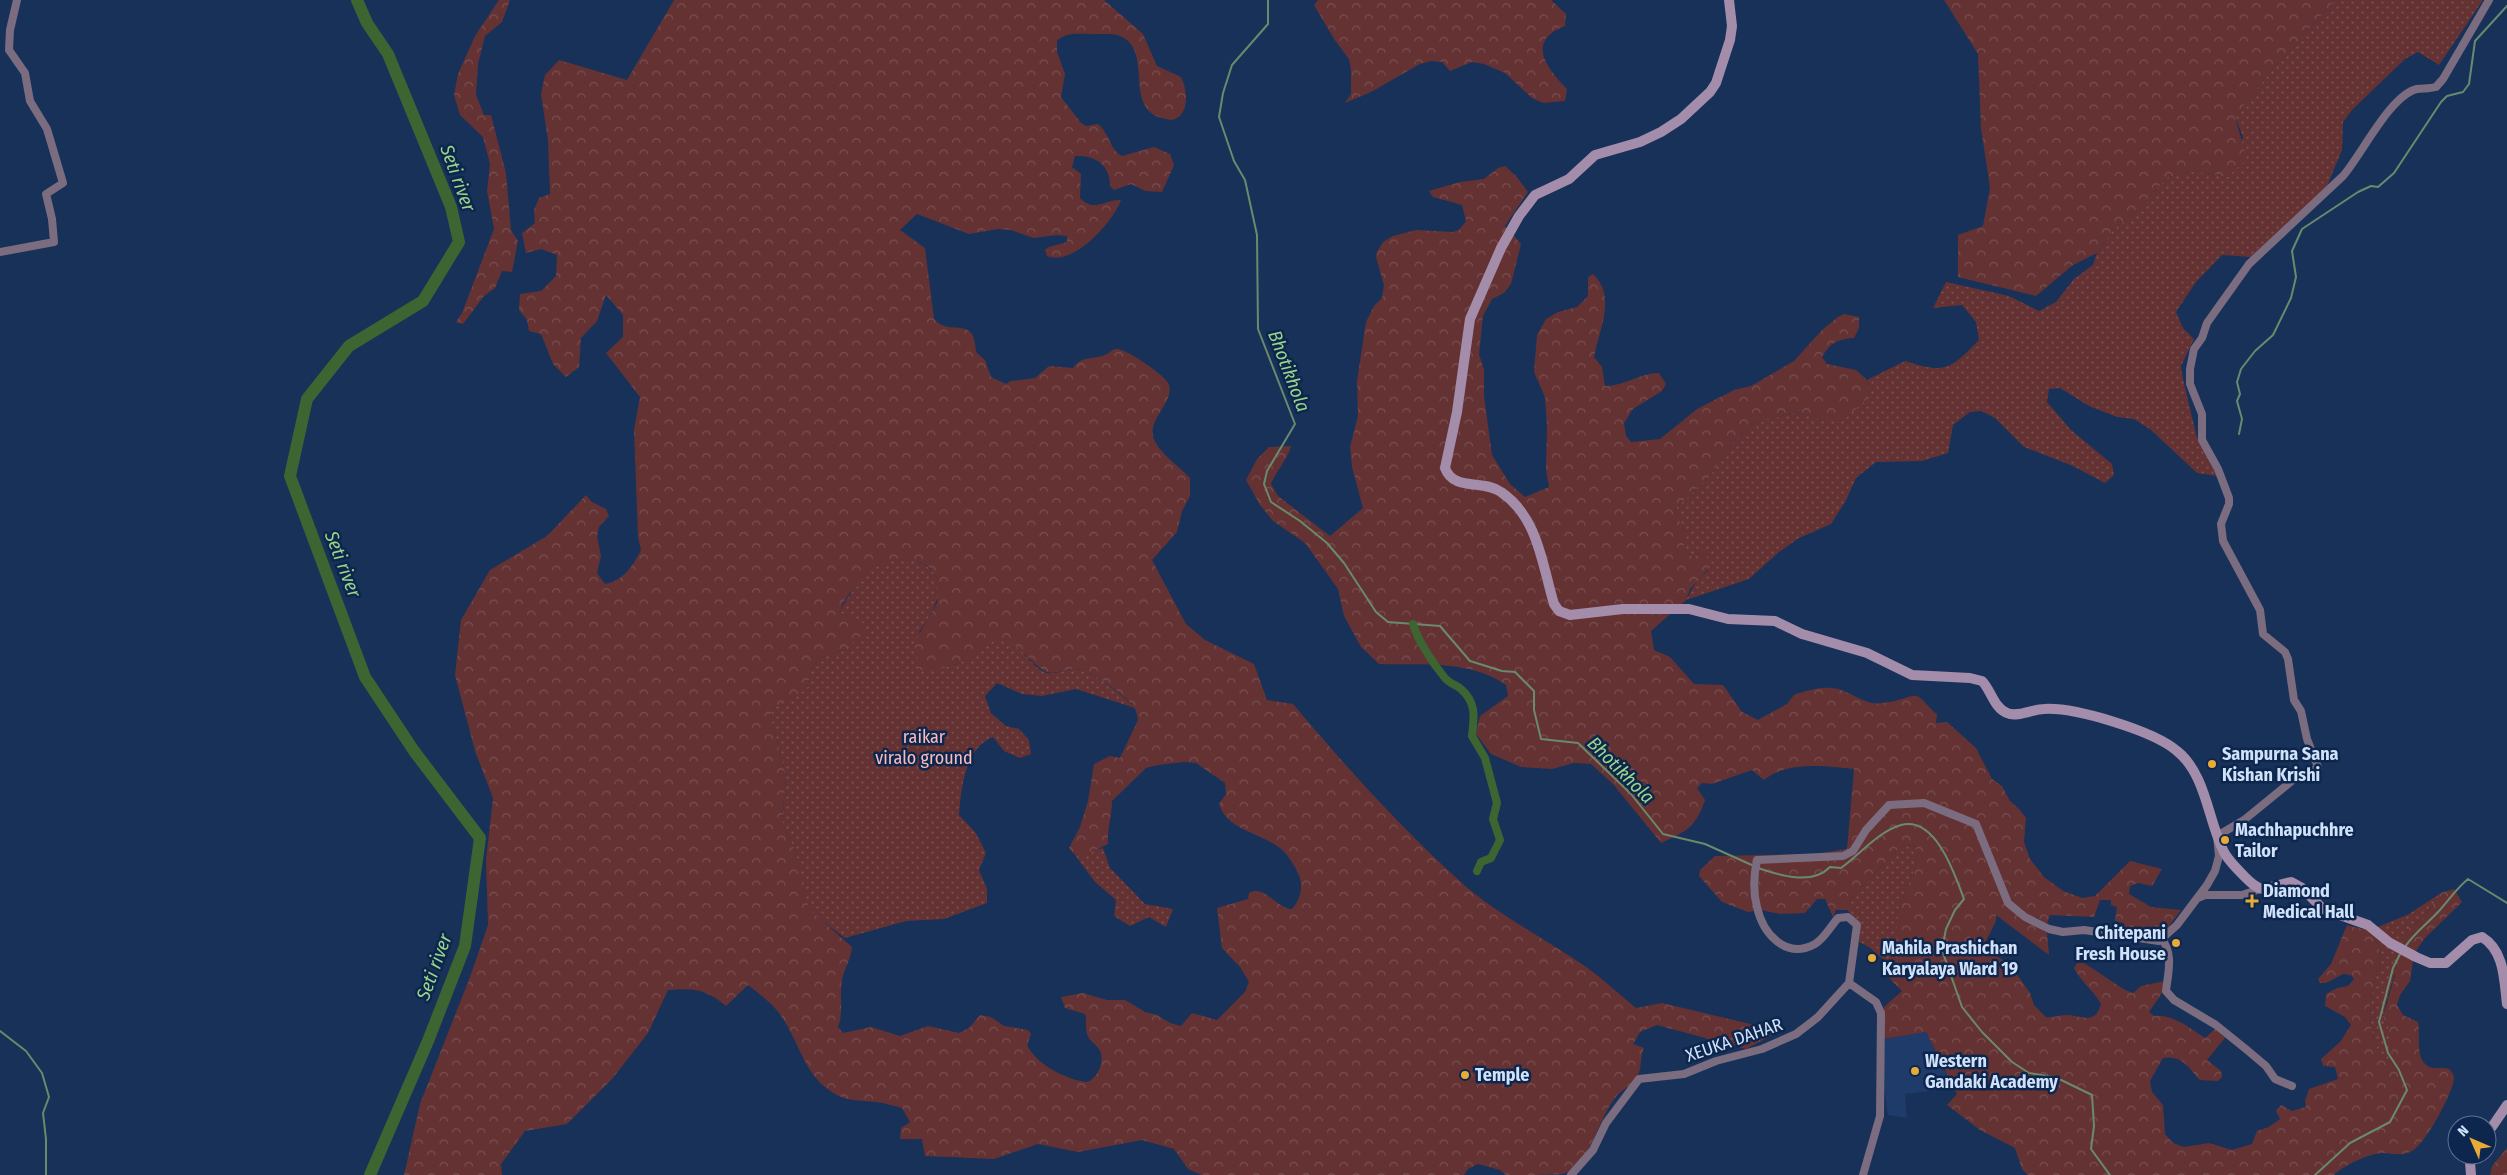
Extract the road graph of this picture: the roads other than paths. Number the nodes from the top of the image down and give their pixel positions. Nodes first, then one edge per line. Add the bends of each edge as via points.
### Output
1 (17, 0) edge
2 (1729, 0) edge
3 (2489, 0) edge
4 (0, 252) edge
5 (2217, 836) junction
6 (2260, 889) junction
7 (2196, 899) junction
8 (2161, 938) junction
9 (1849, 983) junction
10 (2507, 1004) edge
11 (2292, 1086) dead end
12 (2507, 1105) edge
13 (2497, 1120) edge
14 (1572, 1175) edge
15 (1863, 1175) edge

1 - 4 street via 9,50 25,73 30,101 47,129 64,183 46,194 54,242
2 - 5 main road via 1730,40 1722,68 1710,92 1681,119 1661,132 1594,156 1568,179 1535,195 1507,236 1470,319 1457,412 1445,468 1448,476 1456,482 1491,487 1517,508 1536,536 1554,604 1559,611 1570,615 1622,608 1689,609 1728,619 1775,621 1802,634 1867,653 1912,675 1982,681 2000,708 2012,715 2044,708 2088,714 2144,733 2178,751 2189,765 2210,807
3 - 5 street via 2448,73 2436,87 2416,89 2397,102 2343,176 2249,264 2212,316 2194,349 2190,384 2202,414 2202,440 2229,498 2221,524 2223,541 2260,610 2263,634 2285,652 2288,659 2294,700 2301,711 2318,767 2293,780 2244,820
5 - 6 main road via 2235,867
5 - 7 street via 2219,856 2215,871
6 - 7 street via 2242,895 2206,895
6 - 10 main road via 2291,882 2302,888 2323,909 2368,925 2390,944 2430,963 2446,963 2472,940 2482,937 2495,949 2499,959
7 - 8 street via 2177,925
8 - 9 street via 2159,941 2142,940 2084,930 2063,932 2037,924 2008,902 1976,824 1924,803 1889,805 1866,830 1853,851 1843,856 1757,860 1756,907 1771,936 1788,949 1815,944 1838,918 1848,917 1857,925
8 - 11 street via 2167,946 2170,972 2166,991 2266,1066 2275,1079
9 - 14 street, XEUKA DAHAR via 1818,1017 1796,1034 1762,1049 1716,1061 1684,1074 1639,1079 1606,1123 1593,1150
9 - 15 street via 1876,1002 1881,1012 1880,1116
12 - 13 main road

